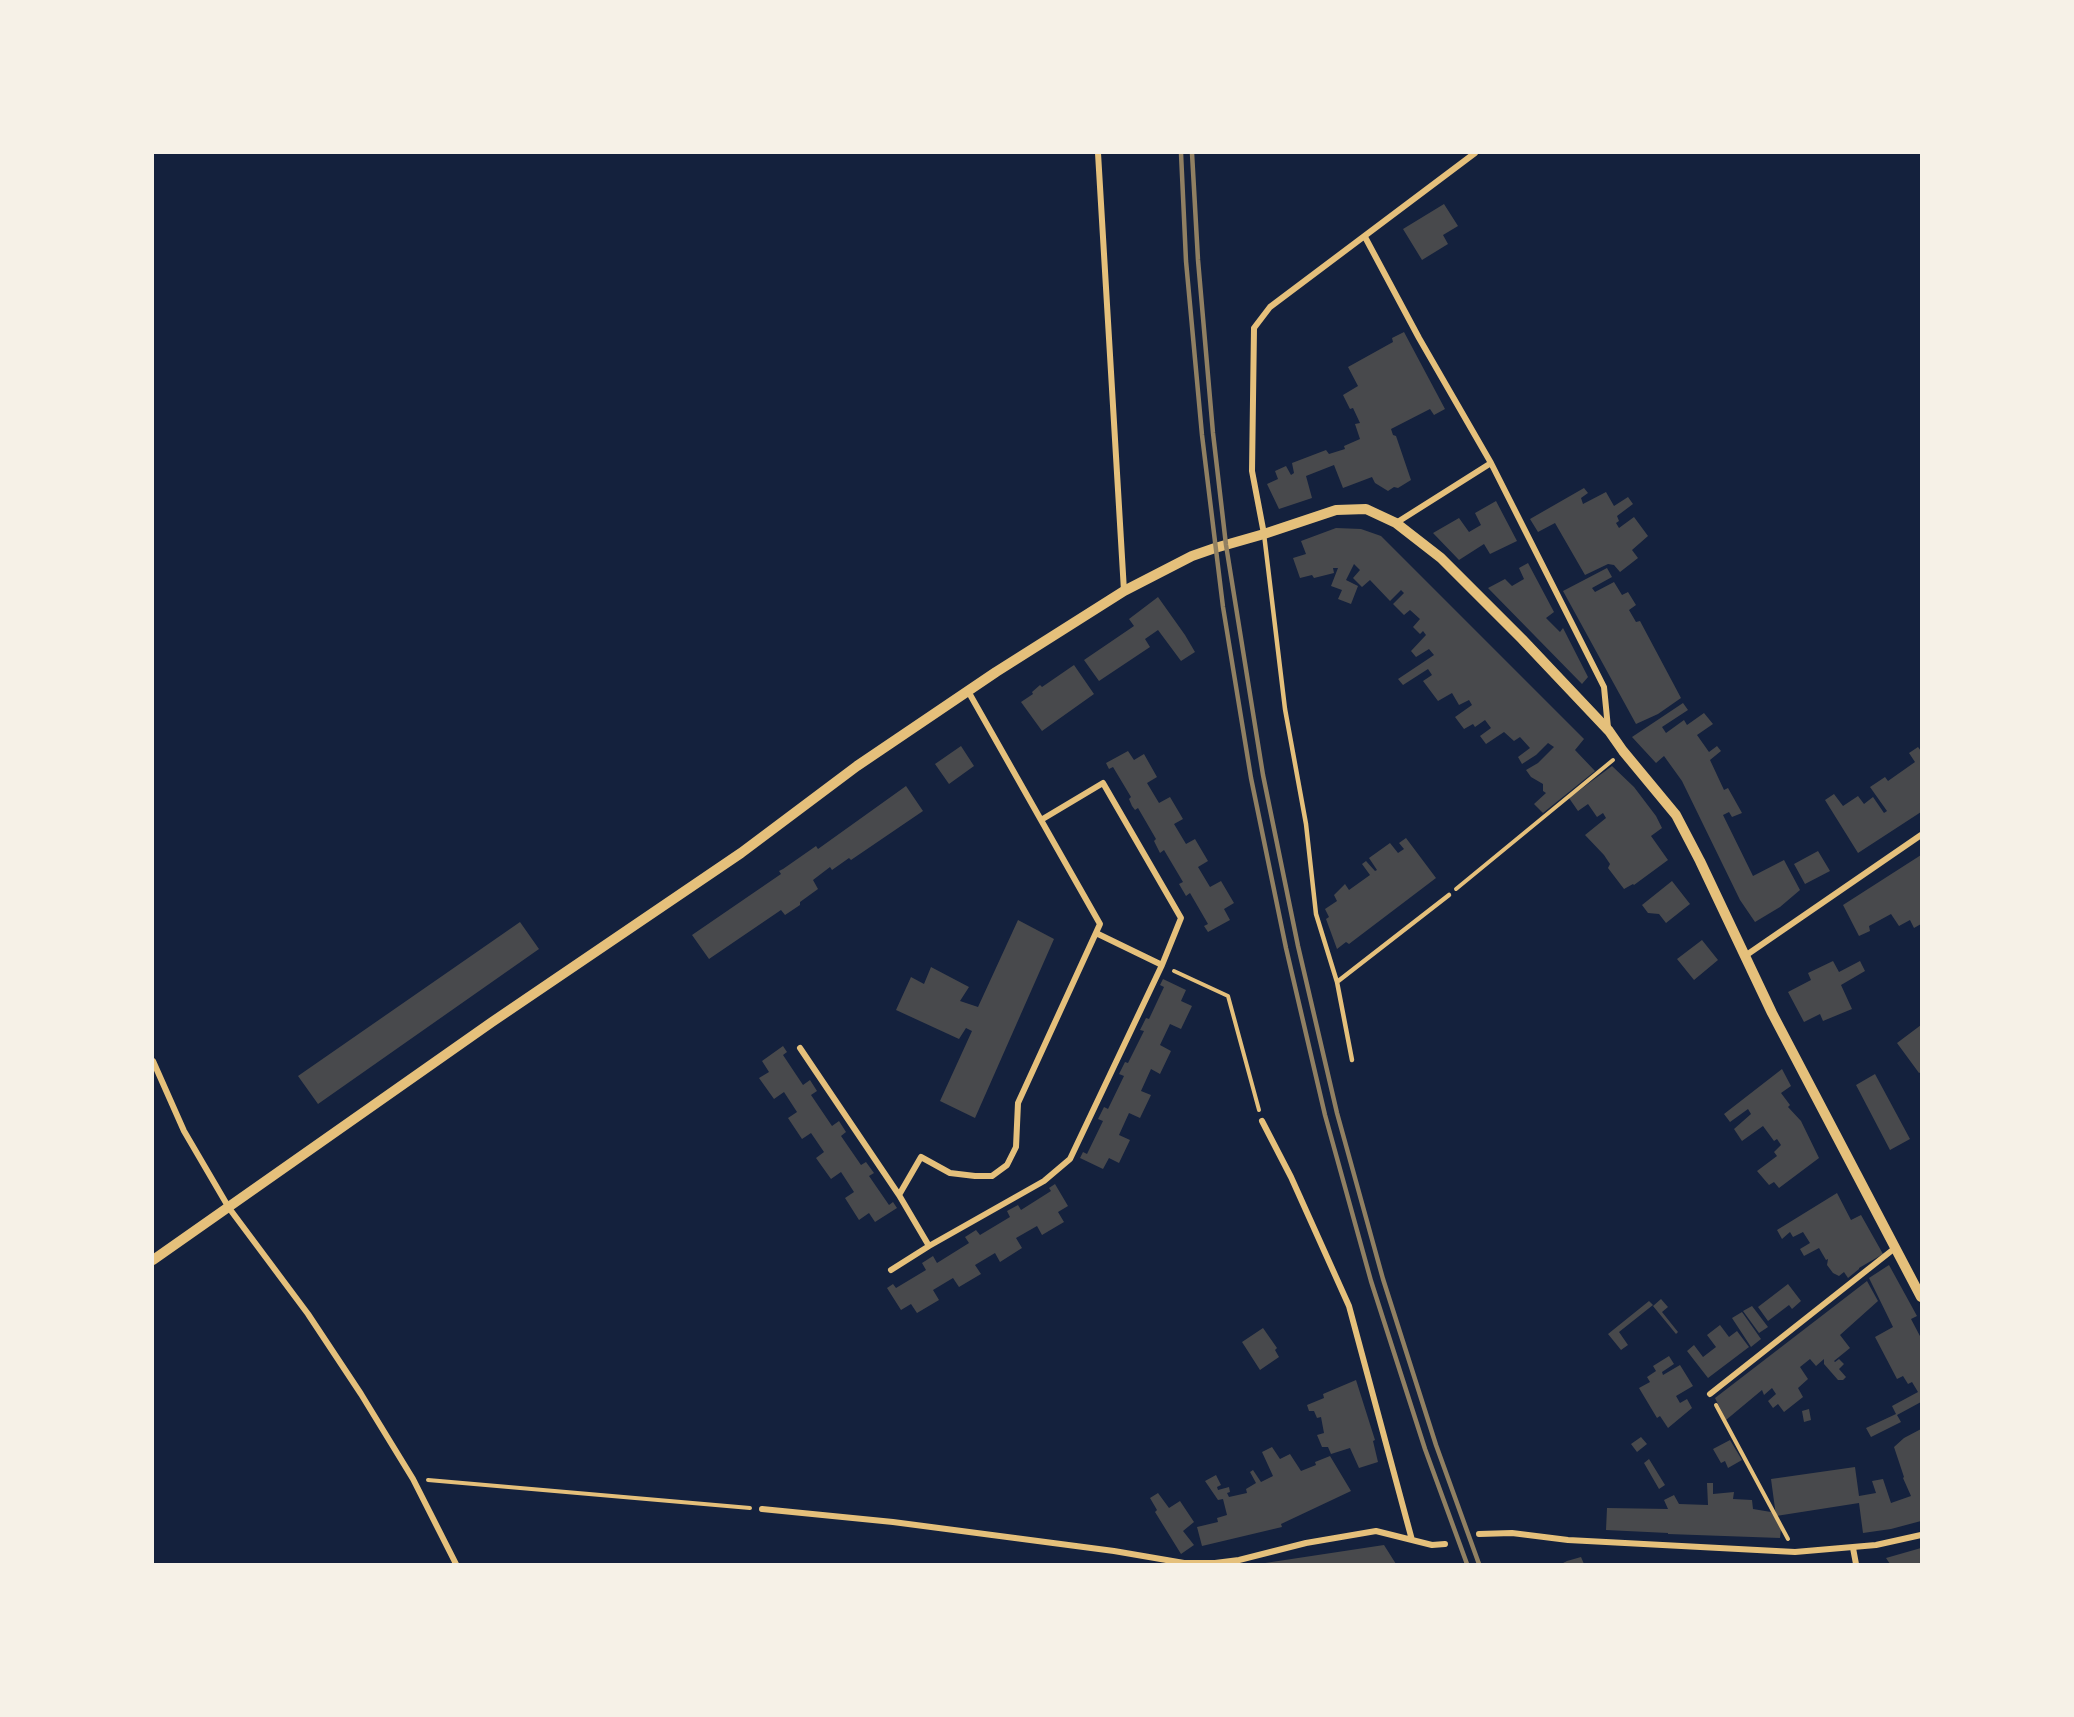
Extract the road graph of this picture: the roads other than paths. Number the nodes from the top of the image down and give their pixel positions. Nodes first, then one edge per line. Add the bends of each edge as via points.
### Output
1 (1098, 153) edge
2 (1475, 153) edge
3 (1365, 237) junction
4 (1491, 463) junction
5 (1396, 523) junction
6 (1264, 534) junction
7 (1124, 591) junction
8 (968, 691) junction
9 (1609, 731) junction
10 (1041, 820) junction
11 (1921, 835) edge
12 (1449, 895) road end
13 (1096, 933) junction
14 (1744, 956) junction
15 (1162, 965) junction
16 (1337, 982) junction
17 (800, 1048) dead end
18 (1352, 1060) dead end
19 (153, 1061) edge
20 (1262, 1121) road end
21 (898, 1195) junction
22 (229, 1208) junction
23 (929, 1246) junction
24 (1895, 1248) junction
25 (153, 1260) edge
26 (891, 1270) dead end
27 (1921, 1298) edge
28 (1710, 1394) road end
29 (762, 1509) road end
30 (1479, 1534) dead end
31 (1921, 1535) edge
32 (1412, 1540) junction
33 (1445, 1544) dead end
34 (1853, 1548) junction
35 (1214, 1563) edge
36 (456, 1564) edge
37 (1856, 1564) edge

1 - 7 street
2 - 3 street
3 - 4 street
3 - 6 street via 1270,307 1254,328 1252,471
4 - 5 street
4 - 9 street via 1604,687
5 - 6 street via 1366,509 1336,510
5 - 9 street via 1441,558
6 - 7 street via 1192,556
6 - 16 lane via 1316,914
7 - 8 street
8 - 10 street
8 - 22 street
9 - 14 street via 1676,815
10 - 13 street via 1100,924
10 - 15 street via 1103,783 1181,918
11 - 14 street
12 - 16 lane
13 - 15 street
13 - 21 street via 1018,1103 1016,1147 1007,1165 992,1176 975,1176 950,1173 921,1157
14 - 24 street
15 - 23 street via 1070,1159 1044,1181
16 - 18 lane
17 - 21 street
19 - 22 street via 184,1131
20 - 32 street via 1349,1306
21 - 23 street
22 - 25 street
22 - 36 street via 308,1314 361,1394 412,1479
23 - 26 street
24 - 27 street
24 - 28 street
29 - 35 street via 893,1522 1184,1563
30 - 34 street via 1795,1552
31 - 34 street
32 - 33 street
32 - 35 street via 1376,1531
34 - 37 street

